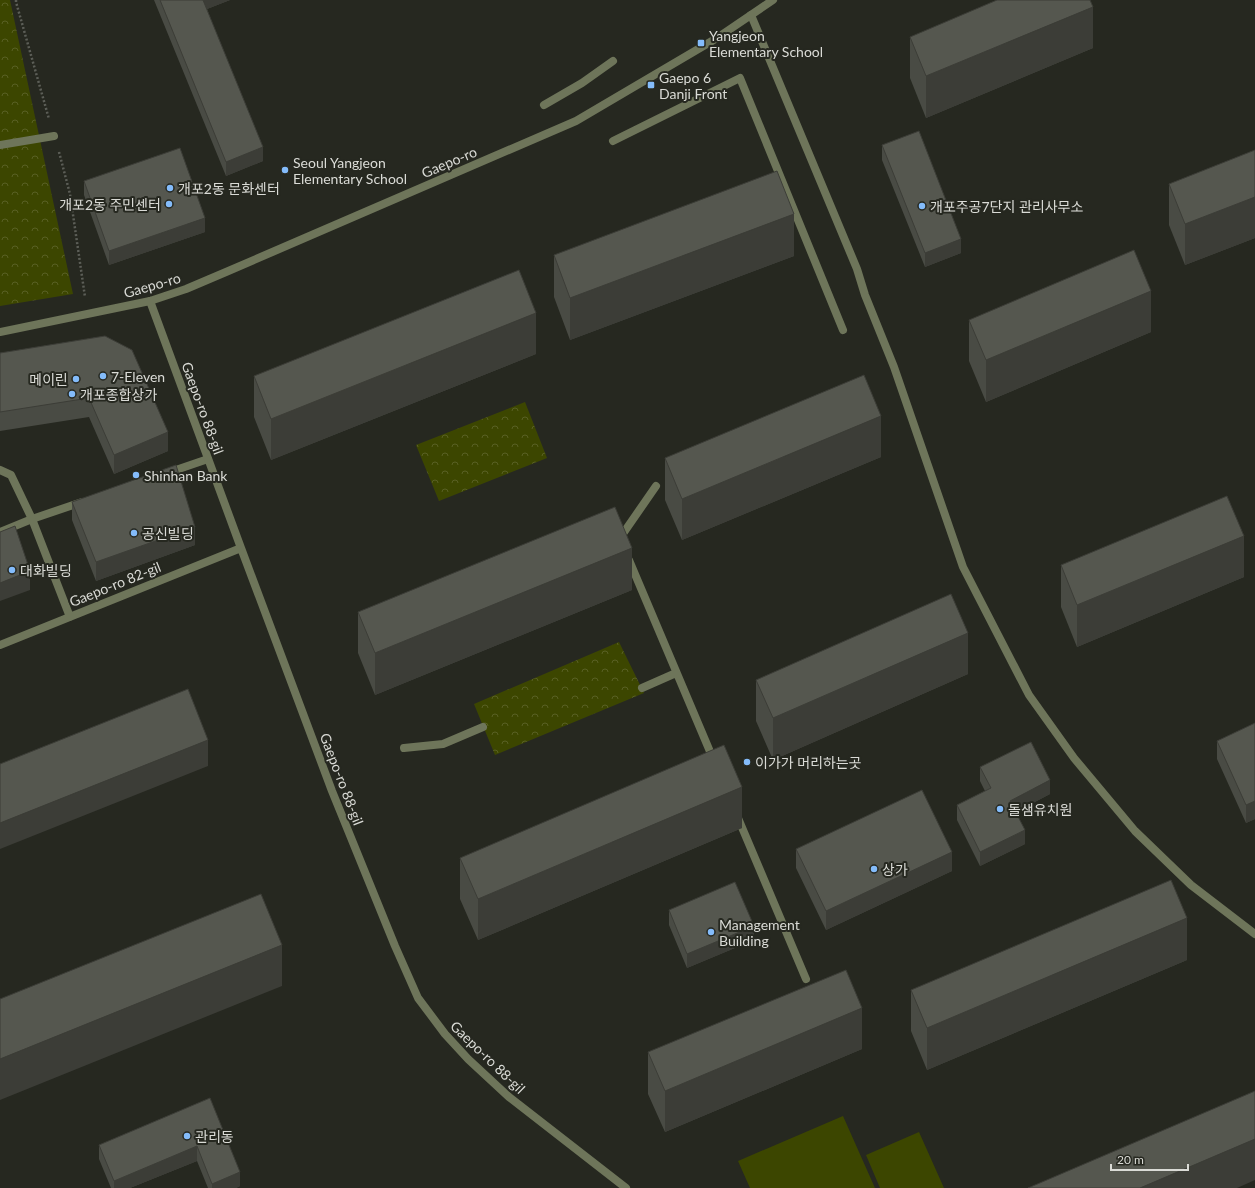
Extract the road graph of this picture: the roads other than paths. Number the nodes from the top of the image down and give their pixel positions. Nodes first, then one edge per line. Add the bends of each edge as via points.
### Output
1 (772, 0) edge
2 (750, 15) junction
3 (613, 61) dead end
4 (544, 105) dead end
5 (54, 136) dead end
6 (613, 141) dead end
7 (0, 145) edge
8 (150, 301) junction
9 (843, 330) dead end
10 (0, 332) edge
11 (208, 459) junction
12 (0, 470) edge
13 (157, 477) edge
14 (656, 486) dead end
15 (90, 499) edge
16 (32, 519) junction
17 (0, 532) edge
18 (241, 548) junction
19 (70, 617) junction
20 (0, 645) edge
21 (676, 673) junction
22 (642, 688) dead end
23 (483, 727) dead end
24 (404, 748) dead end
25 (717, 768) edge
26 (735, 812) edge
27 (1255, 934) edge
28 (806, 979) dead end
29 (626, 1188) edge

1 - 2 street, Gaepo-ro
2 - 8 street, Gaepo-ro via 717,38 576,121 186,289
2 - 27 street via 857,269 963,567 1029,694 1074,758 1136,831 1192,885
3 - 4 street
5 - 7 street
6 - 9 street via 740,78
8 - 10 street, Gaepo-ro
8 - 11 street, Gaepo-ro 88-gil
11 - 13 street
11 - 18 street, Gaepo-ro 88-gil
12 - 16 street via 11,475
14 - 21 street via 619,537
15 - 16 street
16 - 17 street
16 - 19 street
18 - 19 street, Gaepo-ro 82-gil
18 - 29 street, Gaepo-ro 88-gil via 332,791 418,998 445,1034 503,1091
19 - 20 street, Gaepo-ro 82-gil
21 - 22 street
21 - 25 street
23 - 24 street via 443,744
26 - 28 street

